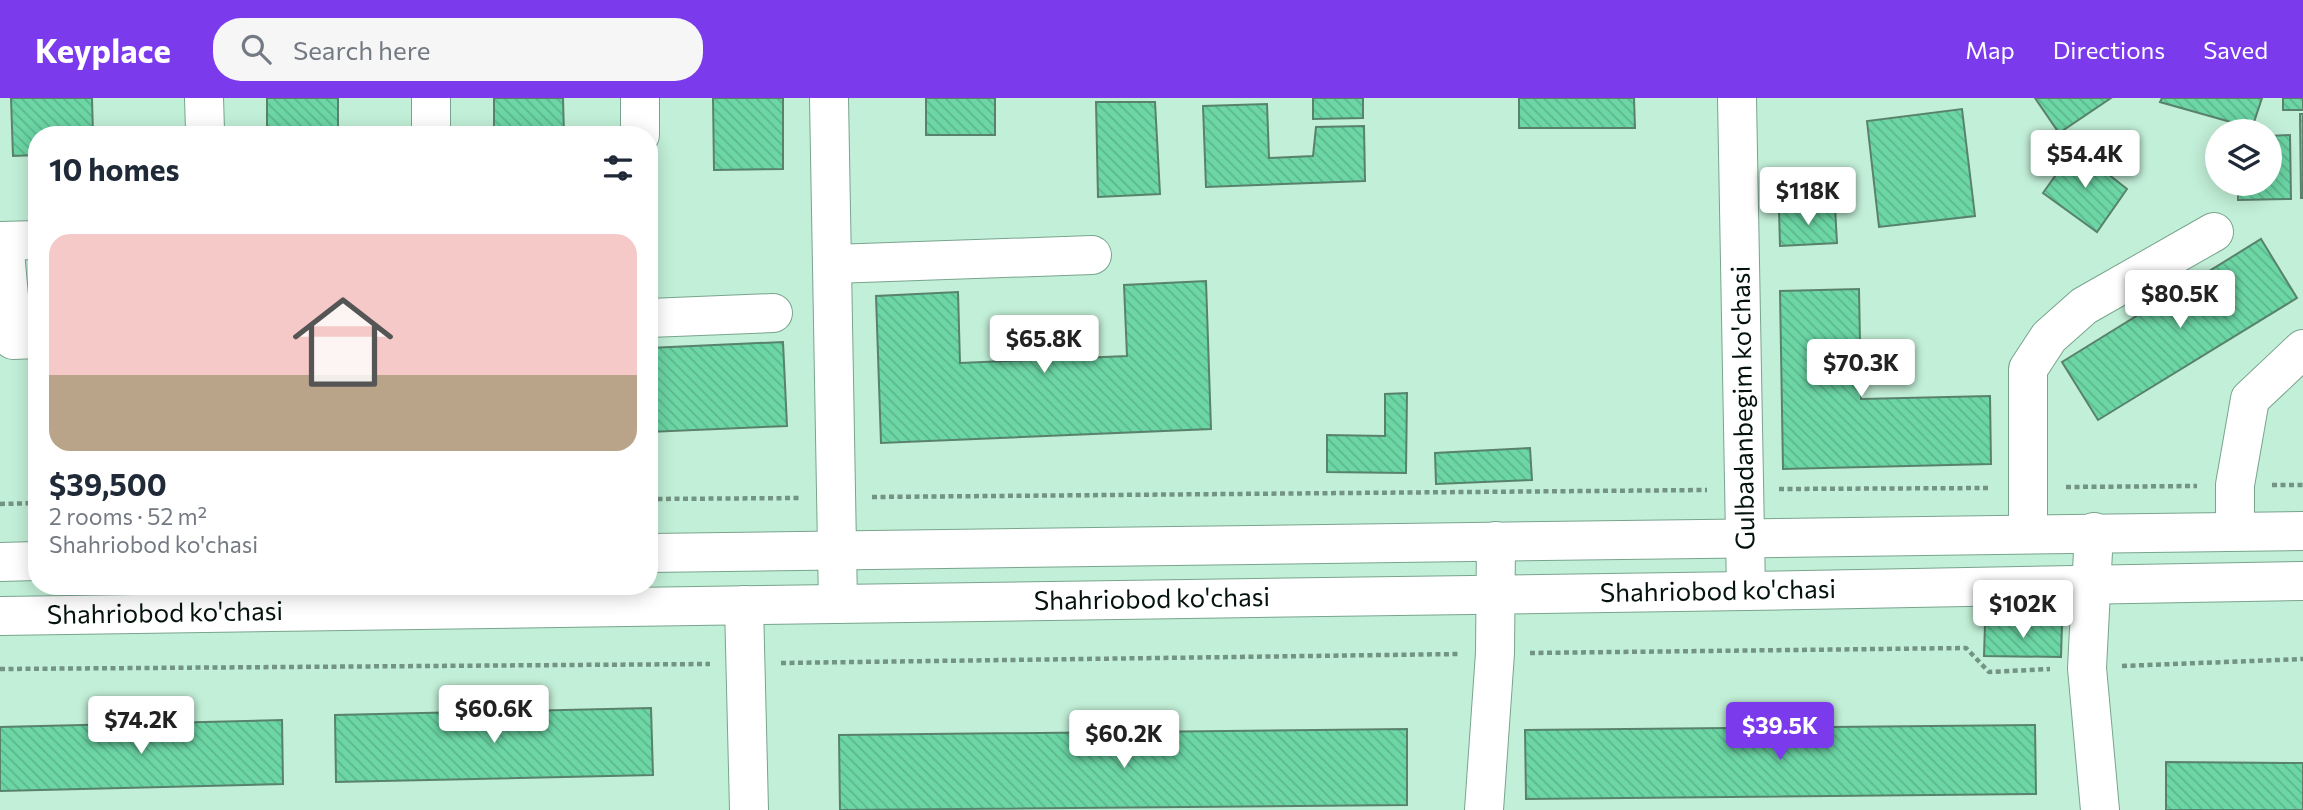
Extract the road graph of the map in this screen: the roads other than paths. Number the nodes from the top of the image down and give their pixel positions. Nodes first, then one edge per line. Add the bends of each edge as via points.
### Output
1 (431, 98) edge
2 (640, 98) edge
3 (830, 98) edge
4 (1737, 98) edge
5 (432, 126) edge
6 (640, 126) edge
7 (2214, 232) dead end
8 (13, 241) edge
9 (1092, 255) dead end
10 (832, 264) junction
11 (773, 313) dead end
12 (658, 318) edge
13 (28, 339) edge
14 (2303, 349) edge
15 (2235, 531) junction
16 (2303, 531) edge
17 (2094, 532) junction
18 (2028, 533) junction
19 (1745, 537) junction
20 (1496, 541) junction
21 (838, 550) junction
22 (658, 553) edge
23 (0, 562) edge
24 (28, 562) edge
25 (2303, 580) edge
26 (2092, 583) junction
27 (1746, 591) junction
28 (1496, 595) junction
29 (838, 604) junction
30 (744, 605) junction
31 (0, 615) edge
32 (749, 810) edge
33 (1484, 810) edge
34 (2100, 810) edge

1 - 5 main road
2 - 6 main road
3 - 10 main road
4 - 19 main road, Gulbadanbegim ko'chasi
7 - 18 main road via 2084,306 2049,337 2028,369
8 - 13 main road via 13,340
9 - 10 main road
10 - 21 main road
11 - 12 main road
14 - 15 main road via 2250,399 2235,485
15 - 16 main road, Shahriobod ko'chasi
15 - 17 main road, Shahriobod ko'chasi
17 - 18 main road, Shahriobod ko'chasi
17 - 26 main road
18 - 19 main road, Shahriobod ko'chasi
19 - 20 main road, Shahriobod ko'chasi
19 - 27 main road, Gulbadanbegim ko'chasi
20 - 21 main road, Shahriobod ko'chasi
20 - 28 main road
21 - 22 main road, Shahriobod ko'chasi
21 - 29 main road
23 - 24 main road, Shahriobod ko'chasi
25 - 26 main road, Shahriobod ko'chasi
26 - 27 main road, Shahriobod ko'chasi
26 - 34 main road via 2087,668
27 - 28 main road, Shahriobod ko'chasi
28 - 29 main road, Shahriobod ko'chasi
28 - 33 main road
29 - 30 main road, Shahriobod ko'chasi
30 - 31 main road, Shahriobod ko'chasi
30 - 32 main road

